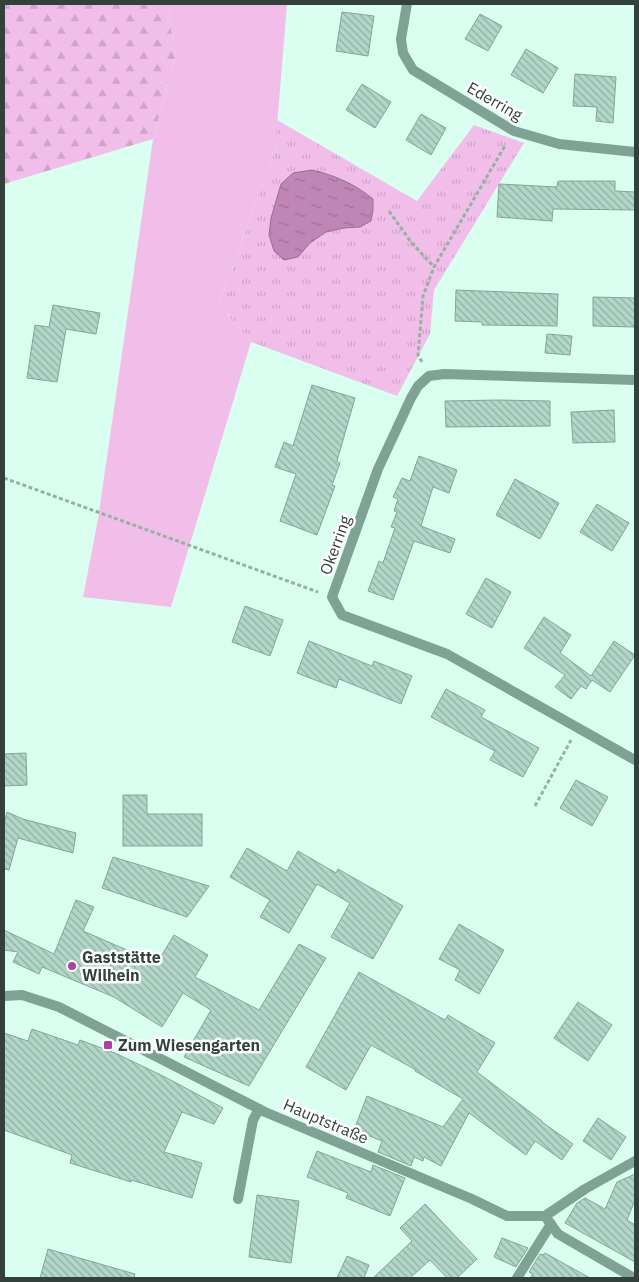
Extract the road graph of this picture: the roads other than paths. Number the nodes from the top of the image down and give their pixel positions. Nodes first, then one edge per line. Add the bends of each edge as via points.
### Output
1 (407, 4) edge
2 (635, 152) edge
3 (635, 380) edge
4 (635, 760) edge
5 (4, 996) edge
6 (258, 1109) junction
7 (635, 1161) edge
8 (238, 1199) dead end
9 (548, 1220) junction
10 (517, 1278) edge
11 (634, 1278) edge

1 - 2 street, Ederring via 402,53 413,70 514,131 559,144
3 - 4 street, Okerring via 429,376 411,398 378,469 332,597 342,615 447,654
5 - 6 street, Hauptstraße via 22,995 59,1007
6 - 8 street
6 - 9 street, Hauptstraße via 507,1216
7 - 9 street via 586,1189
9 - 10 street
9 - 11 street via 558,1234

